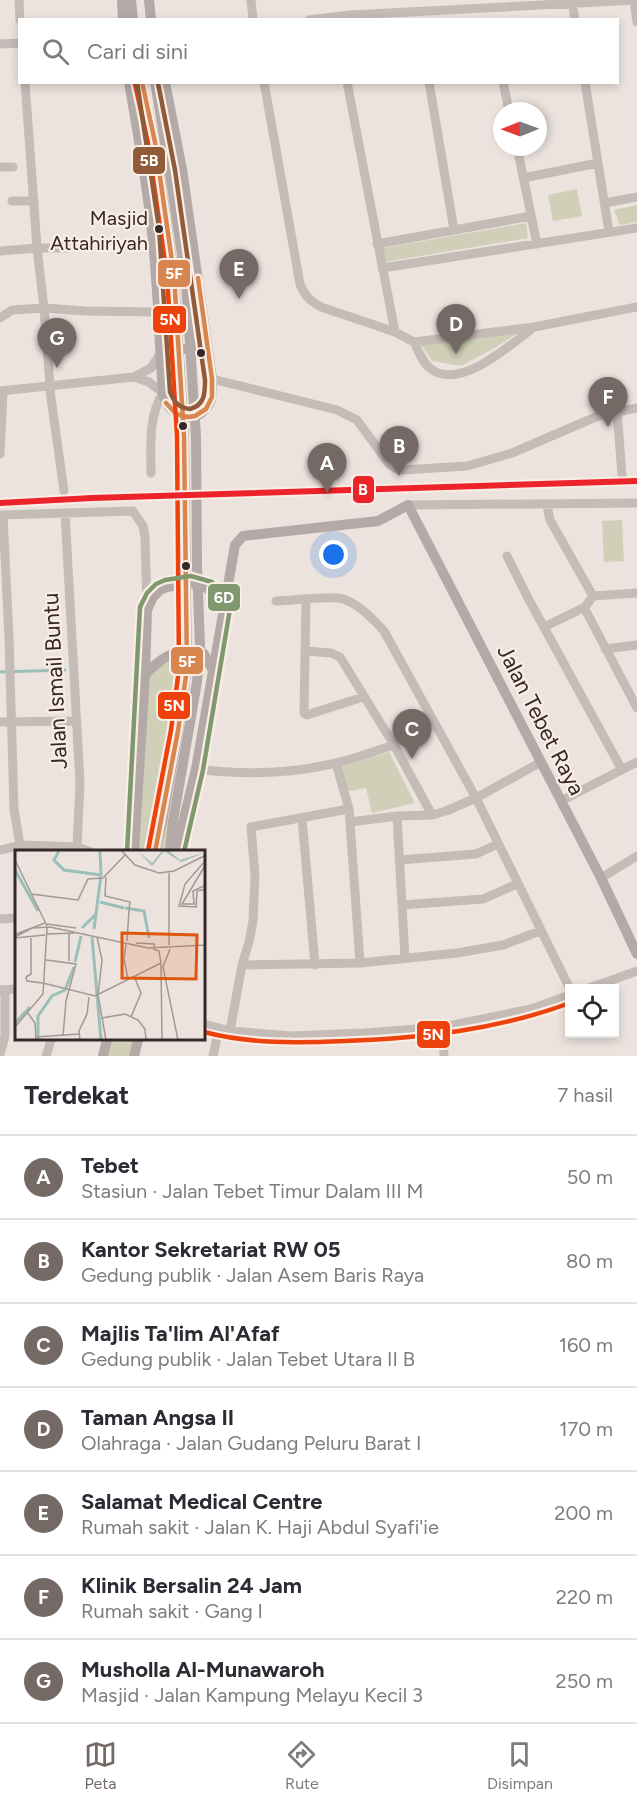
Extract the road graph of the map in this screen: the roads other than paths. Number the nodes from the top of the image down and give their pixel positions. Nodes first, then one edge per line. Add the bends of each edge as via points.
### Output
1 (19, 0) edge
2 (122, 0) edge
3 (149, 0) edge
4 (251, 0) edge
5 (636, 0) edge
6 (572, 1) edge
7 (487, 8) junction
8 (418, 16) edge
9 (20, 18) edge
10 (123, 18) edge
11 (151, 18) edge
12 (253, 18) edge
13 (334, 18) edge
14 (490, 18) edge
15 (575, 18) edge
16 (637, 22) edge
17 (18, 43) edge
18 (0, 44) edge
19 (25, 84) edge
20 (129, 84) edge
21 (142, 84) edge
22 (155, 84) edge
23 (165, 84) edge
24 (264, 84) edge
25 (347, 84) edge
26 (429, 84) edge
27 (503, 84) edge
28 (585, 84) edge
29 (507, 102) edge
30 (519, 156) edge
31 (598, 163) junction
32 (0, 167) edge
33 (13, 167) dead end
34 (523, 178) junction
35 (637, 197) edge
36 (12, 201) dead end
37 (34, 201) junction
38 (605, 203) junction
39 (531, 216) junction
40 (637, 228) edge
41 (454, 230) junction
42 (609, 232) junction
43 (377, 244) junction
44 (537, 244) junction
45 (37, 248) junction
46 (68, 248) dead end
47 (0, 251) edge
48 (382, 268) junction
49 (637, 307) edge
50 (44, 308) junction
51 (158, 312) junction
52 (0, 318) edge
53 (534, 327) junction
54 (395, 332) junction
55 (206, 336) junction
56 (160, 339) junction
57 (414, 342) junction
58 (160, 354) junction
59 (134, 377) junction
60 (212, 379) junction
61 (50, 385) junction
62 (1, 391) edge
63 (163, 393) junction
64 (637, 408) edge
65 (617, 411) junction
66 (0, 454) edge
67 (151, 473) dead end
68 (622, 475) dead end
69 (64, 491) dead end
70 (637, 503) edge
71 (408, 505) junction
72 (547, 505) junction
73 (65, 513) junction
74 (2, 515) edge
75 (507, 556) dead end
76 (637, 593) edge
77 (593, 596) junction
78 (306, 600) junction
79 (276, 602) dead end
80 (585, 607) junction
81 (223, 608) junction
82 (147, 610) junction
83 (544, 627) junction
84 (637, 645) edge
85 (605, 649) junction
86 (305, 651) junction
87 (213, 671) junction
88 (146, 675) junction
89 (363, 697) junction
90 (637, 708) edge
91 (77, 721) junction
92 (0, 722) edge
93 (12, 722) junction
94 (394, 745) junction
95 (541, 762) junction
96 (637, 762) edge
97 (336, 763) junction
98 (196, 769) junction
99 (622, 770) junction
100 (476, 798) junction
101 (561, 801) junction
102 (349, 809) junction
103 (432, 815) junction
104 (397, 816) junction
105 (302, 818) junction
106 (168, 819) junction
107 (350, 822) junction
108 (498, 844) junction
109 (20, 845) junction
110 (0, 850) edge
111 (81, 850) edge
112 (134, 850) edge
113 (156, 850) edge
114 (170, 850) edge
115 (176, 850) edge
116 (637, 856) edge
117 (399, 860) junction
118 (601, 878) junction
119 (517, 884) junction
120 (402, 905) junction
121 (15, 918) edge
122 (0, 919) edge
123 (540, 931) junction
124 (637, 954) edge
125 (405, 958) junction
126 (360, 963) junction
127 (242, 965) junction
128 (315, 965) junction
129 (637, 970) edge
130 (567, 984) edge
131 (600, 984) edge
132 (3, 990) edge
133 (565, 997) edge
134 (206, 1025) edge
135 (443, 1027) junction
136 (219, 1028) junction
137 (230, 1031) junction
138 (51, 1041) edge
139 (107, 1041) edge
140 (138, 1041) edge
141 (0, 1054) edge
142 (46, 1056) edge
143 (103, 1056) edge
144 (134, 1056) edge
145 (213, 1056) edge
146 (444, 1056) edge

1 - 9 street
2 - 10 main road
3 - 11 main road
4 - 12 street
5 - 6 street
5 - 16 street
6 - 7 street
6 - 15 street
7 - 8 street
7 - 14 street
8 - 13 street
17 - 18 street
19 - 37 street
20 - 51 main road via 143,162
21 - 106 main road, bridge via 155,142 174,275 184,436 187,669
22 - 106 main road, bridge via 186,282 196,437 200,646 197,682
23 - 55 main road
24 - 54 street via 304,294 321,307
25 - 43 street
26 - 41 street
27 - 29 street
28 - 31 street
30 - 34 street
31 - 34 street
31 - 38 street
32 - 33 street
34 - 39 street
35 - 38 street
36 - 37 street
37 - 45 street
38 - 42 street
39 - 41 street
39 - 44 street
40 - 42 street
41 - 43 street
42 - 44 street
43 - 48 street
44 - 48 street
45 - 46 street
45 - 47 street
45 - 50 street
48 - 54 street
49 - 53 street
50 - 51 street
50 - 52 street via 12,310
50 - 61 street
51 - 56 main road
53 - 57 street
53 - 57 street via 505,350 470,371 457,374 431,369
54 - 57 street
55 - 56 main road via 201,343 184,350
55 - 60 main road
56 - 58 main road
58 - 59 street via 151,368
58 - 63 main road
59 - 61 street
59 - 63 street
60 - 63 main road via 210,403 195,416 182,416 170,410
60 - 65 street via 337,410 357,420 390,465 402,470 467,466 512,453
61 - 62 street
61 - 69 street
62 - 66 street
63 - 67 street via 152,425
64 - 65 street
65 - 68 street
70 - 72 street
71 - 72 street
71 - 81 main road via 378,521 243,536 236,543
71 - 95 main road, Jalan Tebet Raya
72 - 77 street via 550,520
73 - 74 street
73 - 82 street via 133,511 138,516 145,537
73 - 91 street, Jalan Ismail Buntu
74 - 93 street, Jalan Ismail Buntu
75 - 83 street
76 - 77 street
77 - 80 street
78 - 79 street
78 - 86 street
78 - 100 street via 344,600 378,625
80 - 83 street
80 - 85 street
81 - 82 main road via 207,588 191,583 160,590
81 - 87 main road
82 - 88 main road
83 - 99 street
84 - 85 street
85 - 90 street
86 - 89 street via 340,657
86 - 89 street via 306,715
87 - 88 main road via 204,654 190,650 156,663
87 - 98 main road
88 - 112 main road
89 - 94 street
91 - 93 street
91 - 111 street, Jalan Ismail Buntu
92 - 93 street
93 - 109 street, Jalan Ismail Buntu via 14,809
94 - 97 street
94 - 103 street
95 - 100 street
95 - 101 main road, Jalan Tebet Raya
96 - 99 street
97 - 98 street via 255,773
97 - 102 street
98 - 115 main road
99 - 101 street
100 - 103 street
100 - 108 street
101 - 118 main road, Jalan Tebet Raya
102 - 105 street
102 - 107 street
103 - 104 street
104 - 107 street
104 - 117 street
105 - 127 street via 251,827 253,921
105 - 128 street
106 - 113 main road
106 - 114 main road
107 - 126 street
108 - 117 street via 476,854
108 - 119 street
109 - 110 street
109 - 111 street
116 - 118 street
117 - 120 street
118 - 124 main road, Jalan Tebet Raya
119 - 120 street via 483,899
119 - 123 street
120 - 125 street
121 - 122 street
123 - 125 street via 503,945
123 - 130 street
125 - 126 street
126 - 128 street
127 - 128 street
127 - 137 street
129 - 131 street
132 - 141 street via 5,1036
133 - 135 street via 531,1009
134 - 136 street
135 - 137 street via 291,1036
135 - 146 street
136 - 137 street
136 - 145 street
138 - 142 street
139 - 143 main road
140 - 144 main road

